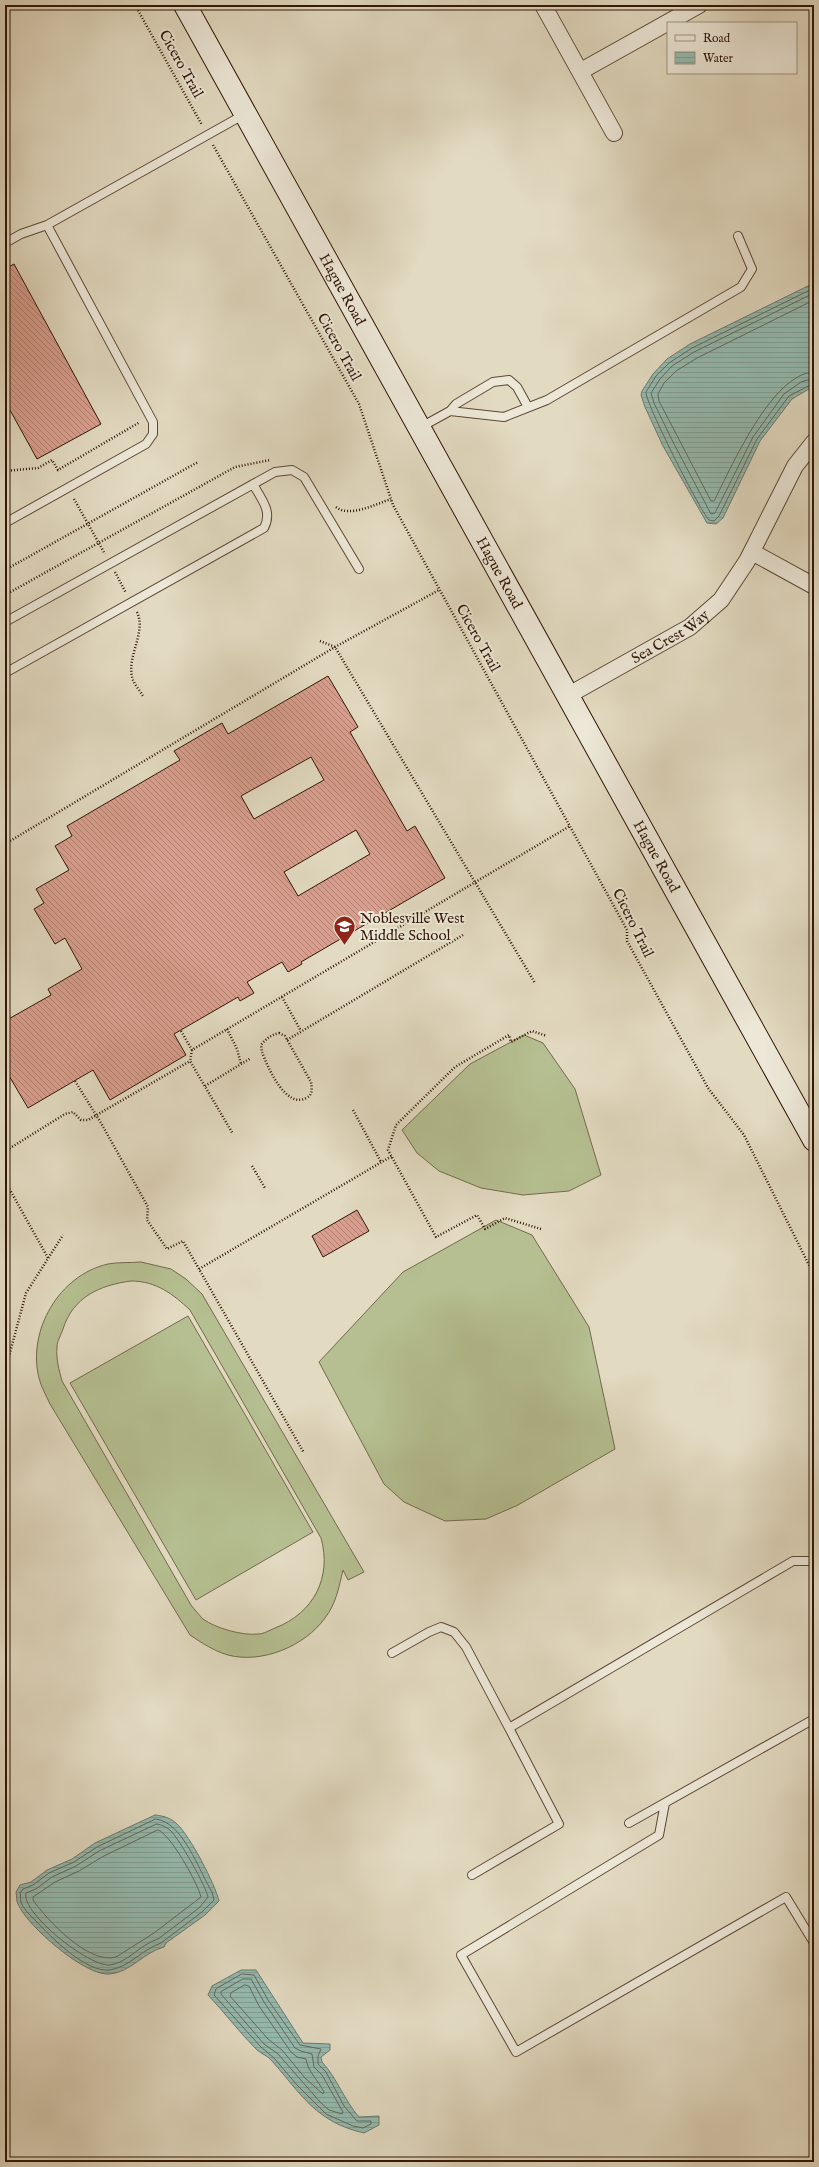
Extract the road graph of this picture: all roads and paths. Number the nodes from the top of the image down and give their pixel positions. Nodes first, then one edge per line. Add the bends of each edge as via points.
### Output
1 (135, 5) edge
2 (185, 5) edge
3 (543, 5) edge
4 (699, 5) edge
5 (669, 22) edge
6 (667, 23) edge
7 (581, 71) junction
8 (246, 114) junction
9 (614, 133) dead end
10 (208, 135) junction
11 (47, 226) junction
12 (738, 236) dead end
13 (5, 243) edge
14 (528, 407) junction
15 (450, 411) junction
16 (150, 416) junction
17 (420, 428) junction
18 (814, 442) edge
19 (198, 462) dead end
20 (5, 471) edge
21 (253, 484) junction
22 (74, 499) dead end
23 (5, 523) edge
24 (87, 523) junction
25 (752, 552) junction
26 (105, 555) dead end
27 (359, 569) dead end
28 (5, 570) edge
29 (115, 572) dead end
30 (814, 586) edge
31 (439, 590) junction
32 (126, 593) dead end
33 (137, 611) dead end
34 (5, 622) edge
35 (320, 641) dead end
36 (335, 647) junction
37 (5, 673) edge
38 (144, 696) dead end
39 (567, 696) junction
40 (570, 826) junction
41 (5, 844) edge
42 (475, 883) junction
43 (463, 935) dead end
44 (535, 983) dead end
45 (282, 997) junction
46 (227, 1029) junction
47 (181, 1031) dead end
48 (301, 1031) junction
49 (547, 1036) dead end
50 (287, 1040) junction
51 (192, 1050) junction
52 (251, 1058) dead end
53 (190, 1061) junction
54 (241, 1064) junction
55 (75, 1081) dead end
56 (205, 1086) junction
57 (353, 1110) dead end
58 (96, 1116) junction
59 (811, 1128) edge
60 (233, 1134) dead end
61 (7, 1150) dead end
62 (392, 1156) junction
63 (381, 1162) junction
64 (252, 1166) dead end
65 (5, 1181) edge
66 (265, 1188) dead end
67 (541, 1229) dead end
68 (63, 1234) dead end
69 (48, 1258) junction
70 (199, 1269) junction
71 (814, 1275) edge
72 (8, 1360) dead end
73 (304, 1453) dead end
74 (814, 1561) edge
75 (392, 1653) dead end
76 (814, 1719) edge
77 (509, 1728) junction
78 (665, 1803) junction
79 (629, 1823) dead end
80 (472, 1875) dead end
81 (814, 1943) edge

1 - 10 path, Cicero Trail
2 - 8 main road, Hague Road
3 - 7 street
4 - 5 street
6 - 7 street
7 - 9 street
8 - 10 lane
8 - 17 main road, Hague Road
10 - 11 lane
10 - 31 path, Cicero Trail via 358,404 393,505
11 - 13 lane via 21,234
11 - 16 lane
12 - 14 lane via 752,269 741,287 547,400
14 - 15 lane via 504,417
14 - 15 lane via 517,387 508,380 493,382 456,404
15 - 17 lane
16 - 20 path via 58,470 52,460 38,468
16 - 23 lane via 153,434 146,444
17 - 39 main road, Hague Road
18 - 25 street, Sea Crest Way via 795,466
19 - 24 path
21 - 27 lane via 275,472 292,470 304,477
21 - 34 lane
21 - 37 lane via 266,507 268,520 264,528
22 - 24 path
24 - 26 path
24 - 28 path
25 - 30 street
25 - 39 street, Sea Crest Way via 733,583 705,615 690,627
29 - 32 path
31 - 36 path
31 - 40 path, Cicero Trail
33 - 38 path via 141,620 131,668 133,680
35 - 36 path
36 - 41 path
36 - 42 path
39 - 59 main road, Hague Road
40 - 42 path
40 - 71 path, Cicero Trail via 627,930 627,941 708,1088 744,1135
42 - 44 path
42 - 45 path
43 - 48 path
45 - 46 path
45 - 48 path
46 - 51 path
46 - 54 path via 237,1048
47 - 51 path
48 - 50 path
49 - 62 path via 532,1031 511,1042 509,1036 455,1066 396,1125 388,1150
50 - 50 path via 279,1033 272,1035 261,1045 262,1052 287,1097 295,1101 302,1100 310,1096 311,1082
51 - 53 path
52 - 54 path
53 - 56 path
53 - 58 path
54 - 56 path
55 - 58 path
56 - 60 path
57 - 63 path
58 - 61 path via 81,1120 73,1112 65,1114
58 - 70 path via 148,1207 147,1220 167,1249 183,1241
62 - 63 path
62 - 67 path via 436,1237 477,1215 485,1229 505,1218
63 - 70 path
64 - 66 path
65 - 69 path
68 - 69 path
69 - 72 path via 26,1293
70 - 73 path
74 - 77 lane via 793,1561
75 - 77 lane via 441,1627 454,1632 466,1647
76 - 78 lane
77 - 80 lane via 559,1824
78 - 79 lane
78 - 81 lane via 659,1835 461,1955 516,2052 786,1898

